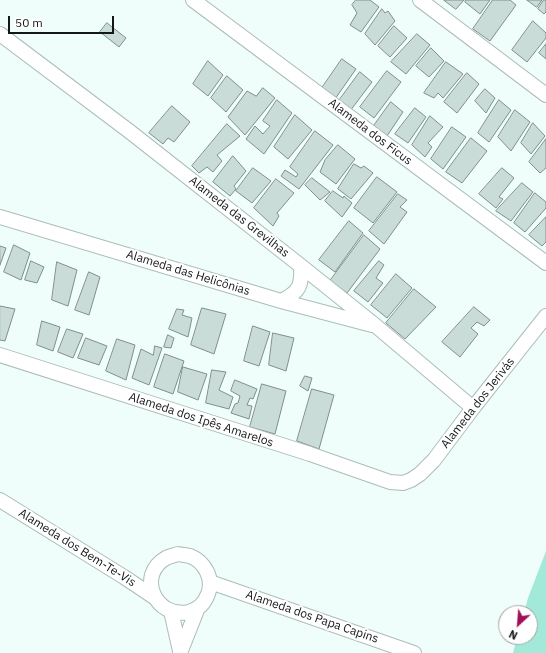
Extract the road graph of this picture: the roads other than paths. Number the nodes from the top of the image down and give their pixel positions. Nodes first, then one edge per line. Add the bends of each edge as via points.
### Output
1 (194, 0) edge
2 (420, 0) edge
3 (0, 34) edge
4 (546, 95) edge
5 (0, 217) edge
6 (546, 263) edge
7 (301, 266) junction
8 (281, 301) junction
9 (546, 316) edge
10 (376, 326) junction
11 (0, 355) edge
12 (473, 408) junction
13 (402, 483) joint
14 (0, 500) edge
15 (210, 582) junction
16 (154, 597) junction
17 (197, 610) junction
18 (171, 611) junction
19 (180, 652) edge
20 (414, 653) edge

1 - 6 street, Alameda dos Ficus
2 - 4 street
3 - 7 street, Alameda das Grevilhas
5 - 8 street, Alameda das Helicônias
7 - 8 street via 302,280 297,289 290,297
7 - 10 street, Alameda das Grevilhas
8 - 10 street, Alameda das Helicônias
9 - 12 street, Alameda dos Jerivás
10 - 12 street, Alameda das Grevilhas
11 - 13 street, Alameda dos Ipês Amarelos via 390,482
12 - 13 street, Alameda dos Jerivás via 434,460 420,474
14 - 16 street, Alameda dos Bem-Te-Vis
15 - 16 street via 207,570 200,562 190,556 178,554 167,557 158,564 152,574 151,586
15 - 17 street via 208,593
15 - 20 street, Alameda dos Papa Capins
16 - 18 street via 161,606
17 - 18 street via 182,613
17 - 19 street
18 - 19 street

